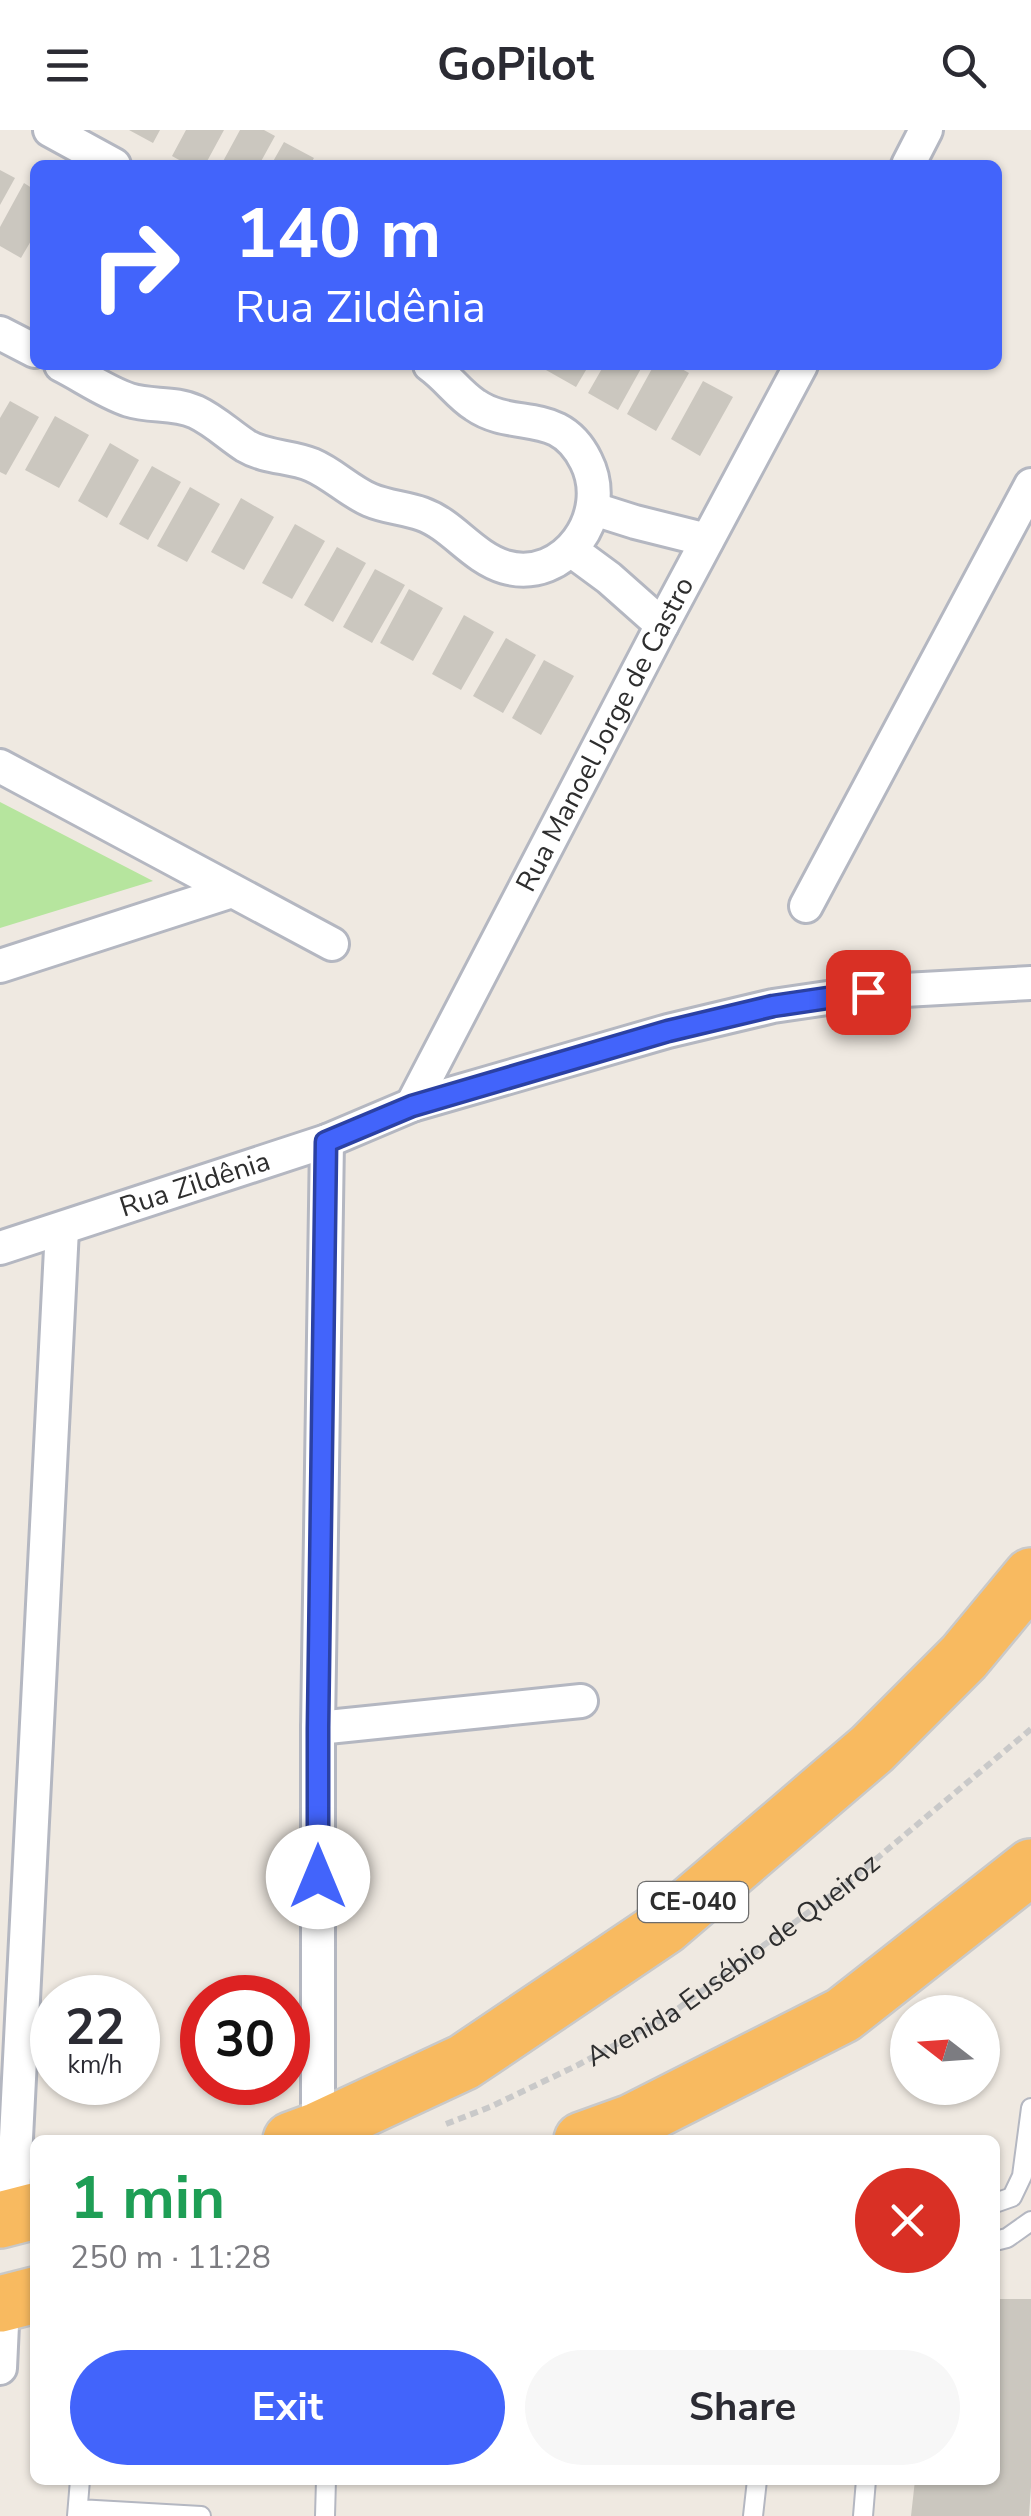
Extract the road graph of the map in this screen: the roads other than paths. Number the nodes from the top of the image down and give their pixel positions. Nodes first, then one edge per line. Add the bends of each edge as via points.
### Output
1 (50, 130) edge
2 (924, 131) edge
3 (105, 160) edge
4 (910, 160) edge
5 (0, 333) edge
6 (30, 348) edge
7 (70, 370) edge
8 (437, 370) edge
9 (797, 370) edge
10 (1031, 484) edge
11 (594, 509) junction
12 (707, 540) junction
13 (571, 550) junction
14 (662, 625) junction
15 (0, 766) edge
16 (232, 891) junction
17 (806, 906) dead end
18 (332, 944) dead end
19 (0, 966) edge
20 (1031, 983) edge
21 (412, 1106) junction
22 (326, 1142) junction
23 (62, 1229) junction
24 (0, 1248) edge
25 (1031, 1576) edge
26 (580, 1701) dead end
27 (318, 1728) junction
28 (1031, 1867) edge
29 (1031, 2108) edge
30 (304, 2135) edge
31 (596, 2135) edge
32 (1000, 2201) edge
33 (16, 2216) edge
34 (1031, 2221) edge
35 (1000, 2240) edge
36 (13, 2301) edge
37 (0, 2368) edge
38 (80, 2485) edge
39 (326, 2485) edge
40 (756, 2485) edge
41 (866, 2485) edge
42 (78, 2512) edge
43 (201, 2516) edge
44 (324, 2516) edge
45 (753, 2516) edge
46 (863, 2516) edge

1 - 3 street
2 - 4 street
5 - 6 street
7 - 13 street via 126,400 192,410 263,454 309,463 372,501 424,514 508,568 533,568
8 - 11 street via 492,414 556,428 573,440 587,461
9 - 12 street, Rua Manoel Jorge de Castro
10 - 17 street
11 - 12 street
11 - 13 street
12 - 14 street, Rua Manoel Jorge de Castro
13 - 14 street
14 - 21 street, Rua Manoel Jorge de Castro
15 - 16 street
16 - 18 street
16 - 19 street
20 - 21 street, Rua Zildênia via 868,992 773,1006
21 - 22 street, Rua Zildênia
22 - 23 street, Rua Zildênia
22 - 27 street
23 - 24 street, Rua Zildênia
23 - 33 street
25 - 30 highway, CE-040 via 964,1657 872,1750 664,1927 464,2062
26 - 27 street
27 - 30 street
28 - 31 highway via 843,2015
29 - 32 lane via 1022,2176 1012,2197
34 - 35 lane
36 - 37 street
38 - 42 lane
39 - 44 lane
40 - 45 lane
41 - 46 lane
42 - 43 lane

